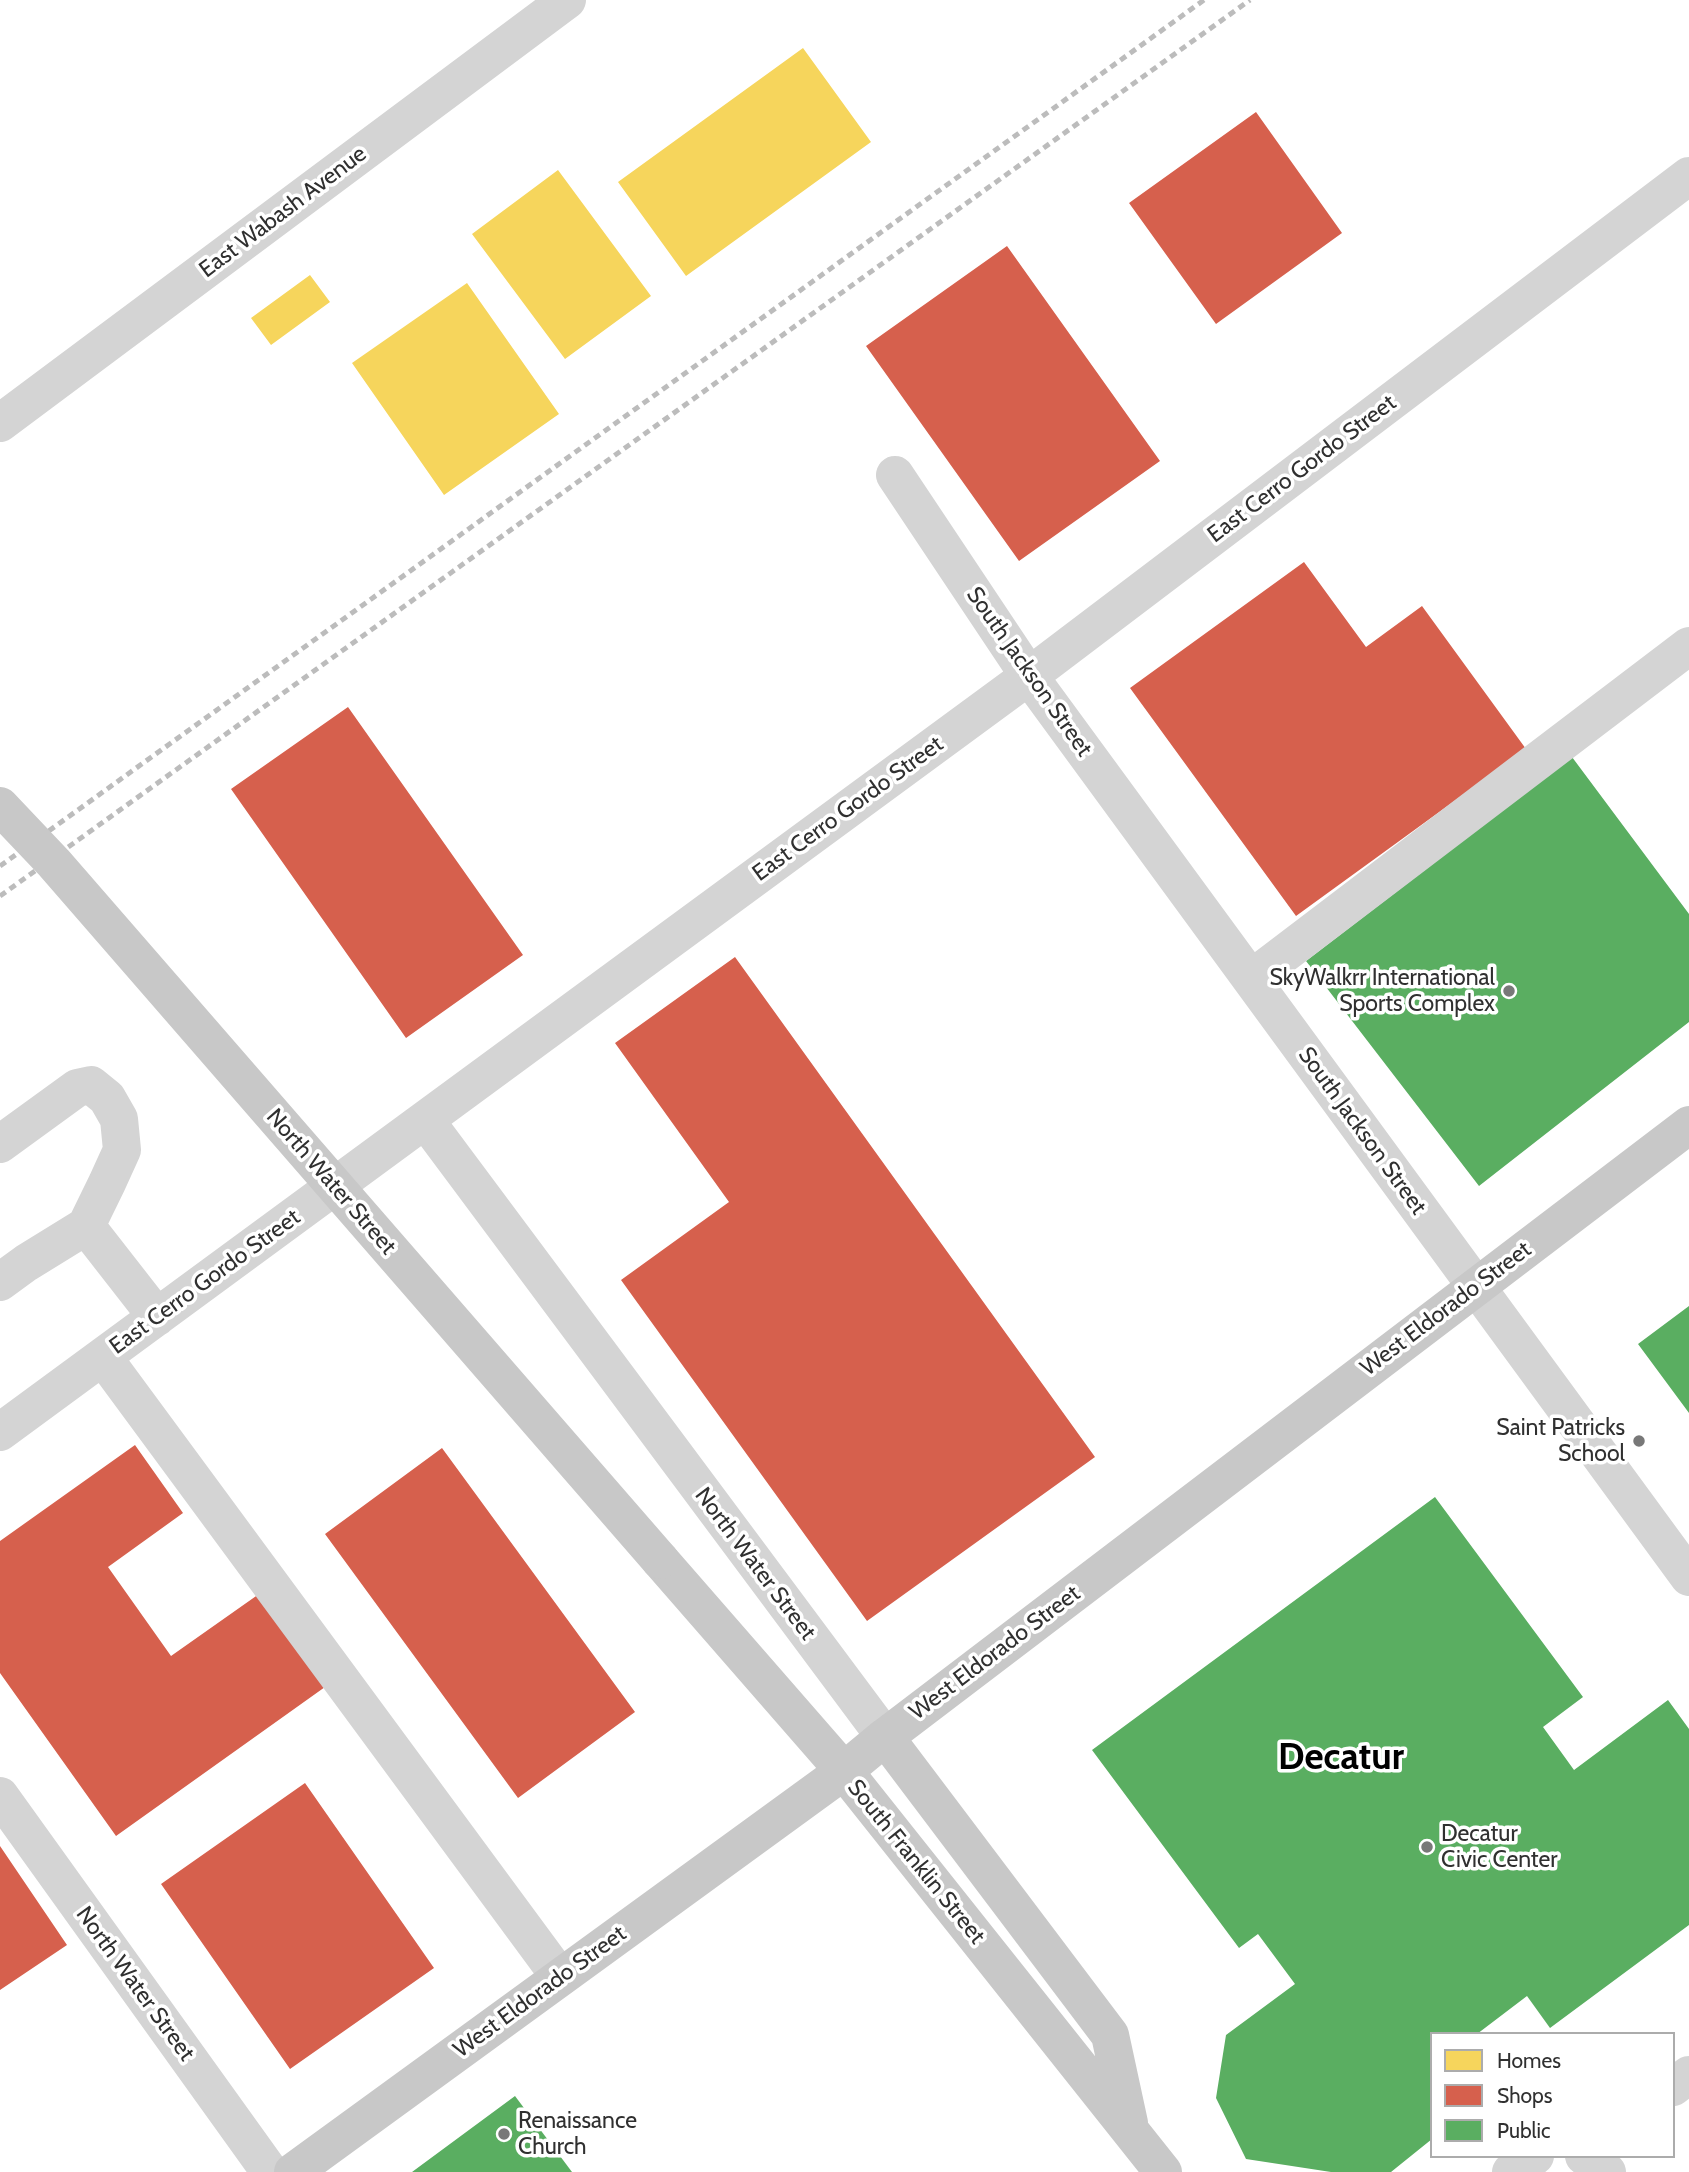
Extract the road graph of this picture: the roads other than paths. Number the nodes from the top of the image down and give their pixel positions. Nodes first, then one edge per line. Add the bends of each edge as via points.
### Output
1 (567, 0) edge
2 (1689, 176) edge
3 (0, 424) edge
4 (895, 475) dead end
5 (1689, 646) edge
6 (1029, 676) junction
7 (0, 806) edge
8 (1251, 979) junction
9 (426, 1121) junction
10 (1689, 1125) edge
11 (0, 1144) edge
12 (86, 1226) junction
13 (0, 1282) edge
14 (1475, 1287) junction
15 (157, 1317) junction
16 (103, 1357) junction
17 (0, 1432) edge
18 (660, 1560) joint
19 (1689, 1577) edge
20 (885, 1737) junction
21 (844, 1771) junction
22 (0, 1796) edge
23 (560, 1978) junction
24 (1131, 2131) junction
25 (1532, 2158) edge
26 (270, 2172) edge
27 (293, 2172) edge
28 (1163, 2172) edge
29 (1511, 2172) edge

1 - 3 street, East Wabash Avenue
2 - 6 street, East Cerro Gordo Street
4 - 6 street, South Jackson Street
5 - 8 street
6 - 8 street, South Jackson Street
6 - 9 street, East Cerro Gordo Street
7 - 18 main road, North Water Street, bridge
8 - 14 street, South Jackson Street
9 - 15 street, East Cerro Gordo Street
9 - 20 street, North Water Street
10 - 14 main road, West Eldorado Street
11 - 12 street via 77,1088 91,1085 107,1098 119,1119 122,1150
12 - 13 street
12 - 15 street
14 - 19 street, South Jackson Street
14 - 20 main road, West Eldorado Street
15 - 16 street, East Cerro Gordo Street
16 - 17 street, East Cerro Gordo Street
16 - 23 street
18 - 21 main road, South Franklin Street
20 - 21 main road, West Eldorado Street
20 - 24 main road via 1110,2035
21 - 23 main road, West Eldorado Street
21 - 24 main road, South Franklin Street
22 - 26 street, North Water Street
23 - 27 main road, West Eldorado Street
24 - 28 main road, South Franklin Street
25 - 29 street

